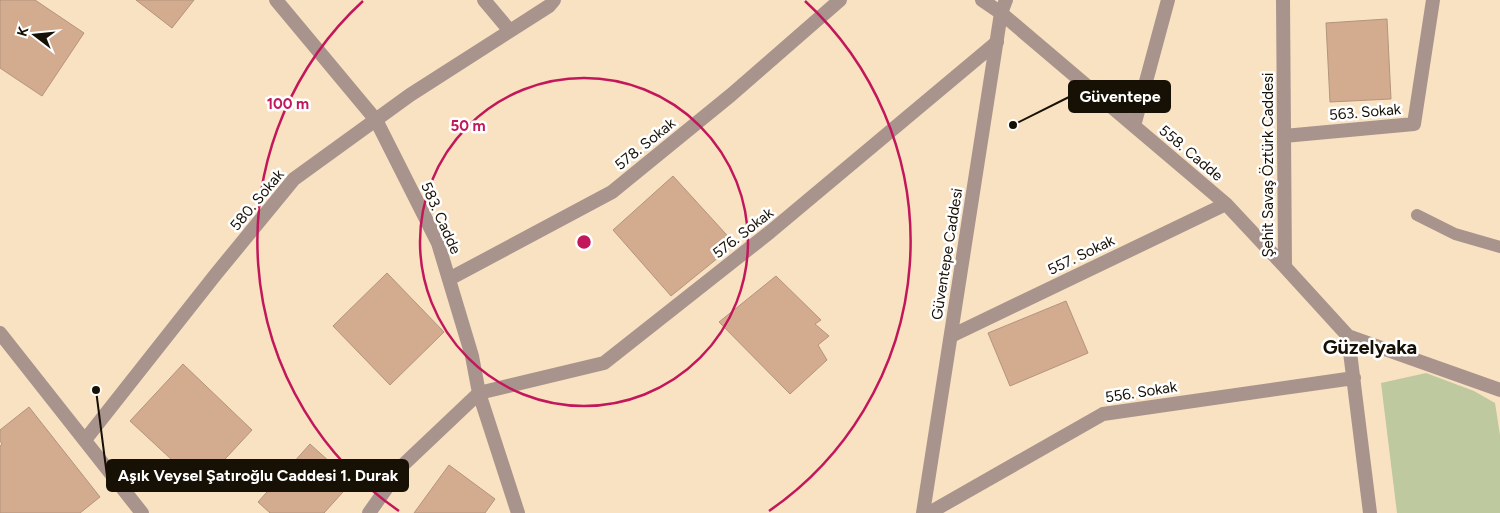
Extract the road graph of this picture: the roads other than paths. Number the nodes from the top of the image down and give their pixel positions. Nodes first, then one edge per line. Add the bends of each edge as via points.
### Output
1 (276, 0) edge
2 (484, 0) edge
3 (554, 0) edge
4 (840, 0) edge
5 (982, 0) edge
6 (1168, 0) edge
7 (1283, 0) edge
8 (1432, 0) edge
9 (1004, 7) edge
10 (510, 31) junction
11 (997, 42) junction
12 (376, 120) junction
13 (1134, 126) junction
14 (1284, 136) junction
15 (1226, 204) junction
16 (1417, 215) dead end
17 (1500, 247) edge
18 (1284, 267) junction
19 (448, 279) junction
20 (0, 333) edge
21 (950, 336) junction
22 (1348, 336) junction
23 (1354, 378) junction
24 (1500, 390) edge
25 (479, 394) junction
26 (85, 440) junction
27 (142, 513) edge
28 (369, 513) edge
29 (518, 513) edge
30 (923, 513) edge
31 (928, 513) edge
32 (1370, 513) edge

1 - 12 street, 583. Cadde
2 - 10 street
3 - 10 street, 580. Sokak
4 - 19 street, 578. Sokak via 612,192
5 - 9 street, 558. Cadde
6 - 13 street
7 - 14 street, Şehit Savaş Öztürk Caddesi
8 - 14 street, 563. Sokak via 1414,124
9 - 11 street, Güventepe Caddesi
9 - 13 street, 558. Cadde
10 - 12 street, 580. Sokak
11 - 21 street, Güventepe Caddesi
11 - 25 street, 576. Sokak via 770,232 604,363
12 - 19 street, 583. Cadde via 438,243
12 - 26 street, 580. Sokak via 294,179
13 - 15 street, 558. Cadde
14 - 18 street, Şehit Savaş Öztürk Caddesi
15 - 18 street, 558. Cadde
15 - 21 street, 557. Sokak
16 - 17 lane via 1455,234
18 - 22 street, Şehit Savaş Öztürk Caddesi
19 - 25 street, 583. Cadde via 472,356
20 - 26 street
21 - 30 street, Güventepe Caddesi
22 - 23 street
22 - 24 street
23 - 31 street, 556. Sokak via 1103,414
23 - 32 street
25 - 28 street via 404,465
25 - 29 street, 583. Cadde
26 - 27 street

